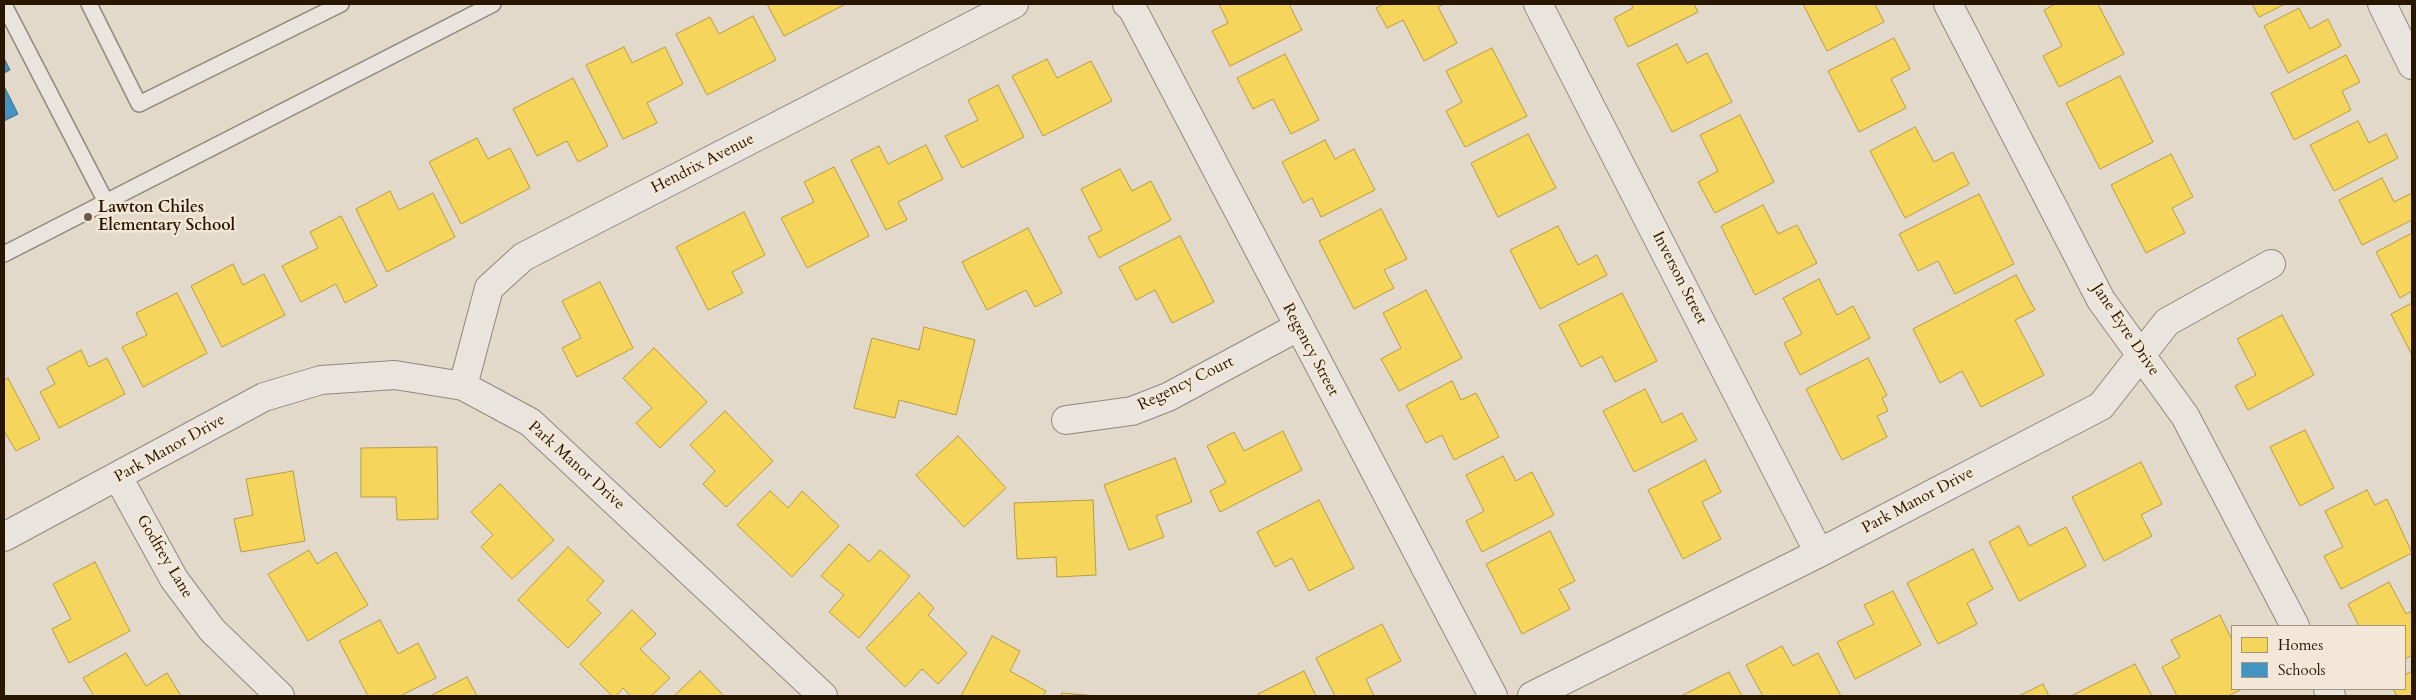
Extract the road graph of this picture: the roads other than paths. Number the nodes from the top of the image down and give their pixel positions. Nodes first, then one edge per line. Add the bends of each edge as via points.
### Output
1 (88, 4) edge
2 (341, 4) edge
3 (492, 4) edge
4 (1014, 4) edge
5 (1127, 4) edge
6 (1538, 4) edge
7 (1948, 4) edge
8 (2382, 4) edge
9 (4, 5) edge
10 (2412, 65) edge
11 (106, 202) junction
12 (4, 254) edge
13 (2271, 264) dead end
14 (1298, 327) junction
15 (2141, 356) junction
16 (462, 386) junction
17 (1066, 420) dead end
18 (118, 477) junction
19 (4, 537) edge
20 (1819, 553) junction
21 (2294, 625) edge
22 (280, 696) edge
23 (823, 696) edge
24 (1493, 696) edge
25 (1532, 696) edge

1 - 2 lane via 139,104
3 - 11 lane
4 - 16 street, Hendrix Avenue via 522,257 489,288
5 - 14 street, Regency Street via 1132,8
6 - 20 street, Inverson Street
7 - 15 street, Jane Eyre Drive via 2101,300
8 - 10 street
9 - 11 lane
11 - 12 lane
13 - 15 street, Park Manor Drive via 2167,322
14 - 17 street, Regency Court via 1168,397 1132,410
14 - 24 street, Regency Street
15 - 20 street, Park Manor Drive via 2102,406
15 - 21 street, Jane Eyre Drive via 2185,416
16 - 18 street, Park Manor Drive via 395,375 321,380 264,397
16 - 23 street, Park Manor Drive via 530,422
18 - 19 street, Park Manor Drive
18 - 22 street, Godfrey Lane via 174,579 212,630
20 - 25 street, Park Manor Drive

